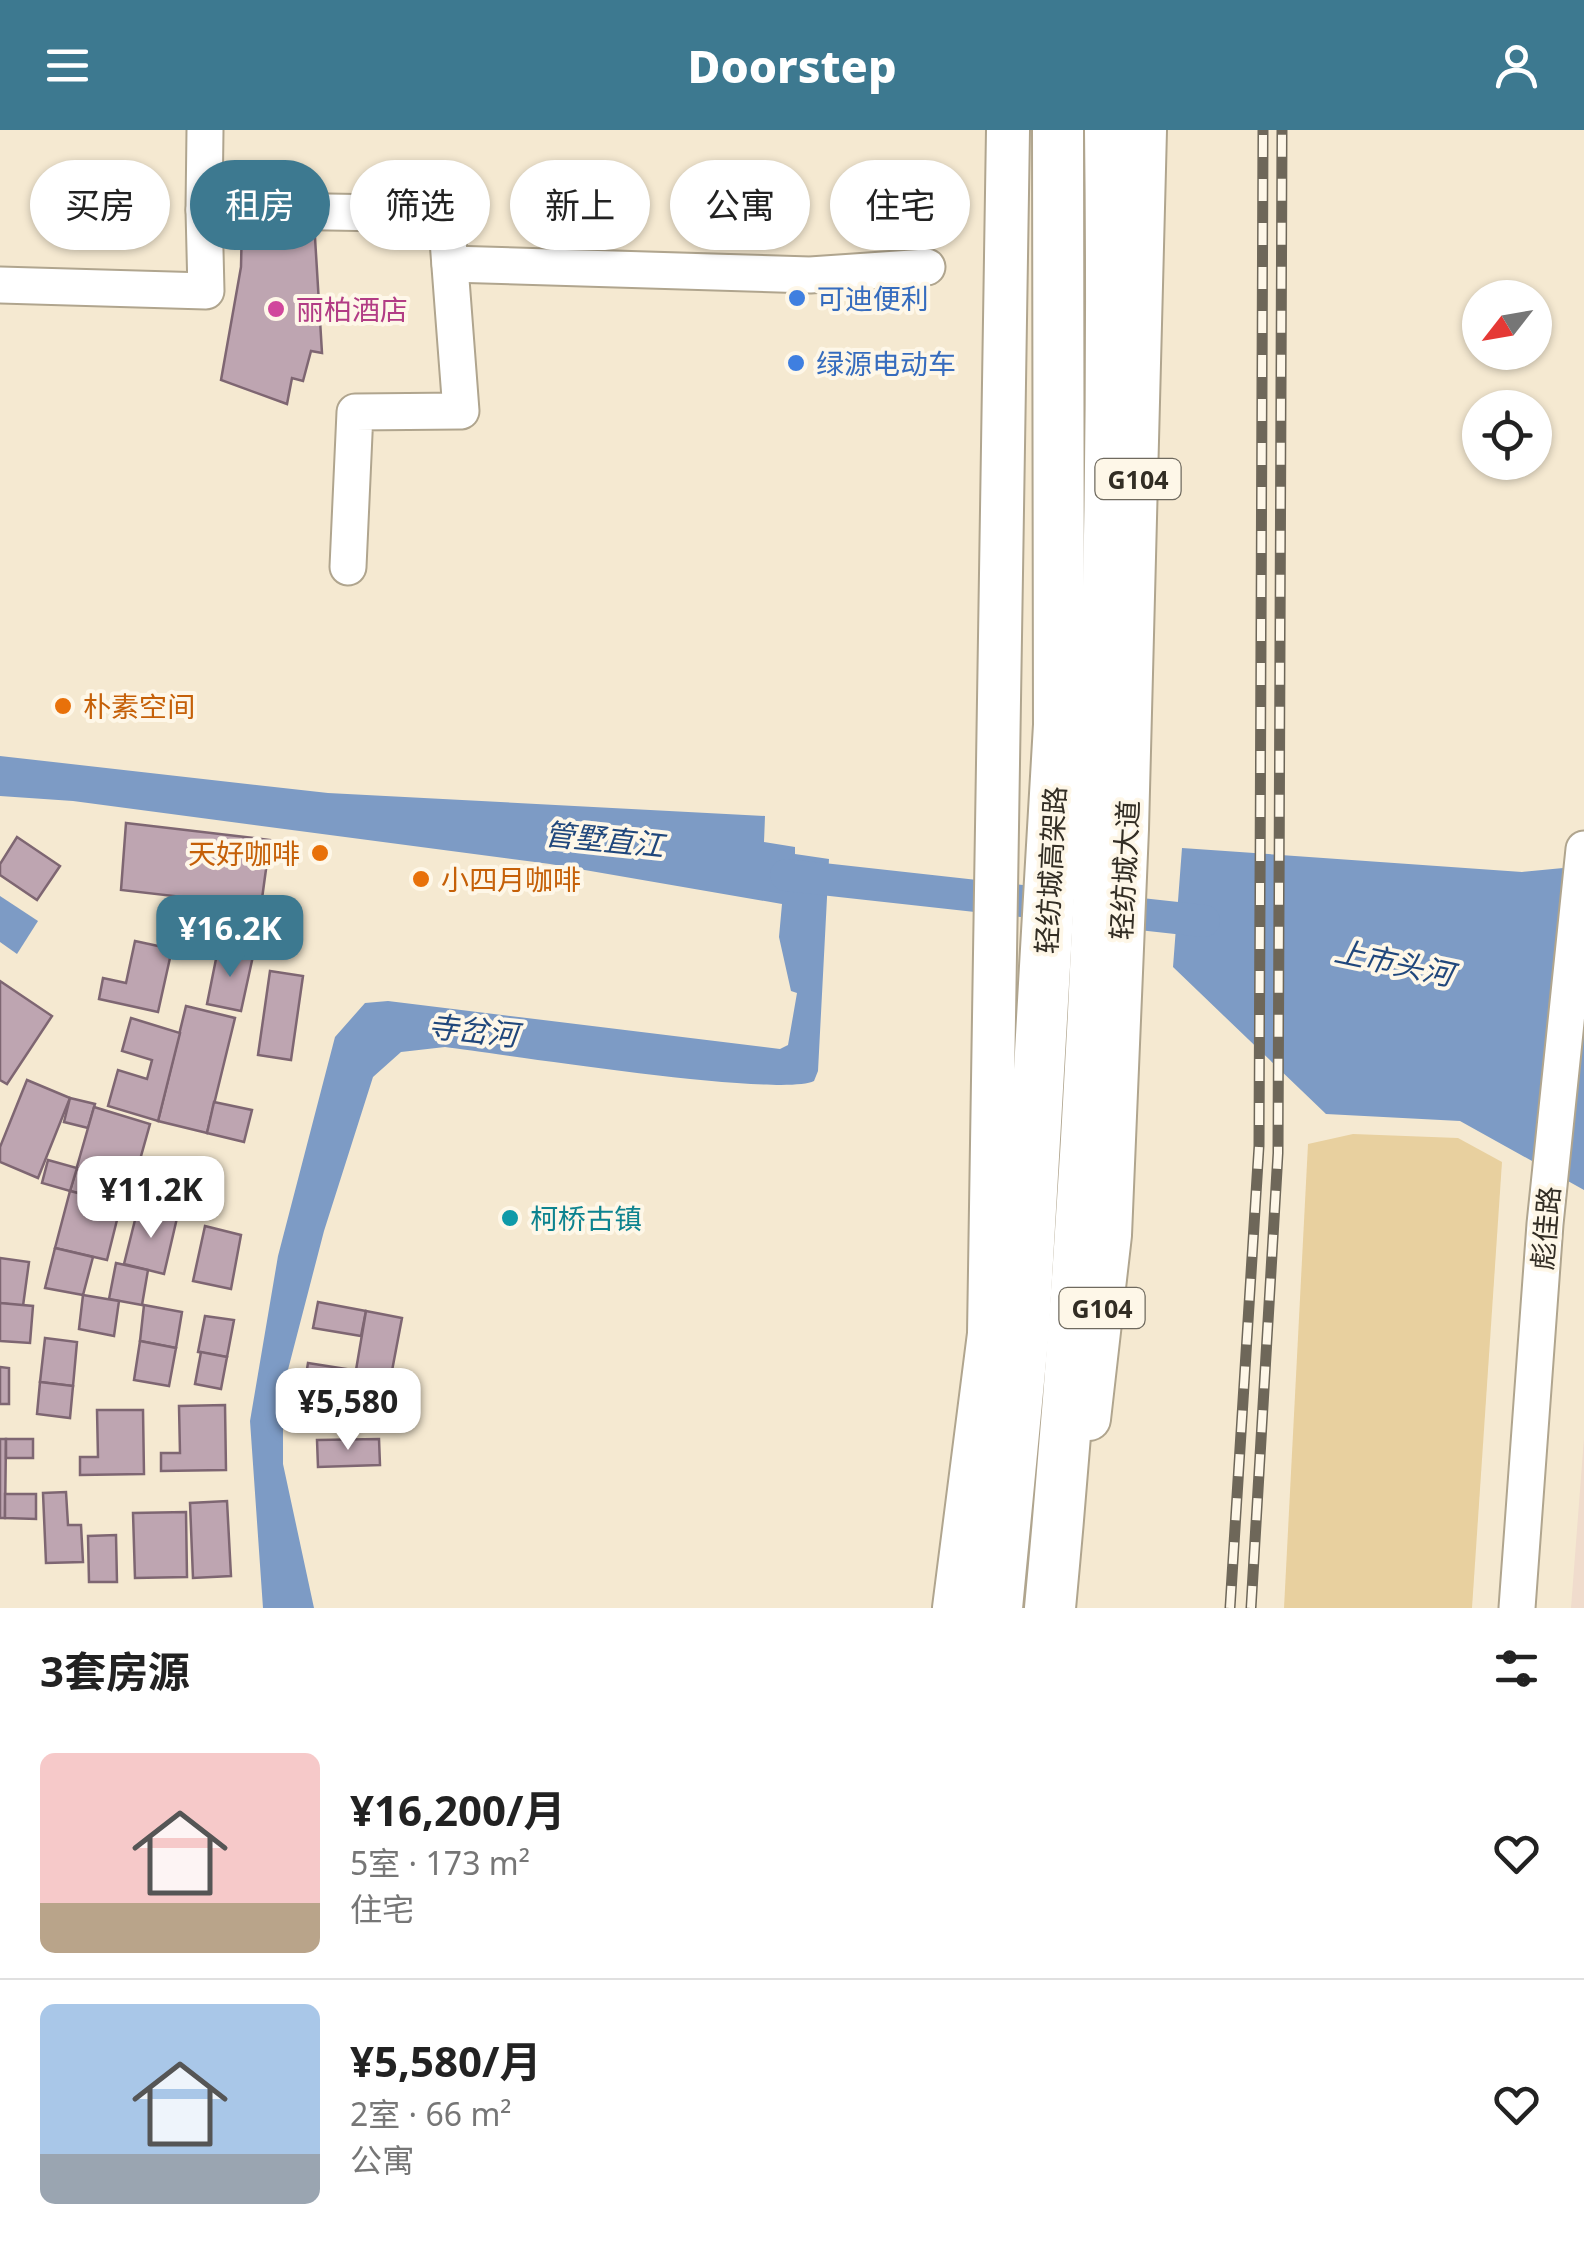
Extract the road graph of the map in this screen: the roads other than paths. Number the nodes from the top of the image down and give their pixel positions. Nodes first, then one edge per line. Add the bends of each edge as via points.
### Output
1 (205, 130) edge
2 (1008, 130) edge
3 (1058, 130) edge
4 (1110, 130) edge
5 (1145, 130) edge
6 (205, 160) edge
7 (330, 212) edge
8 (205, 250) edge
9 (450, 264) junction
10 (927, 267) dead end
11 (0, 284) edge
12 (348, 567) dead end
13 (1584, 850) edge
14 (954, 1608) edge
15 (997, 1608) edge
16 (1050, 1608) edge
17 (1068, 1608) edge
18 (1517, 1608) edge

1 - 6 street
2 - 14 main road via 989,1334
3 - 15 highway, 轻纺城高架路 via 1059,725 1024,1330
4 - 16 highway, 轻纺城高架路 via 1099,851 1075,1338
5 - 17 main road, 轻纺城大道 / G104 via 1110,1236
7 - 9 street via 446,214
8 - 11 street via 206,290
9 - 10 street via 810,275
9 - 12 street via 461,411 355,412
13 - 18 street, 彪佳路 via 1545,1224

